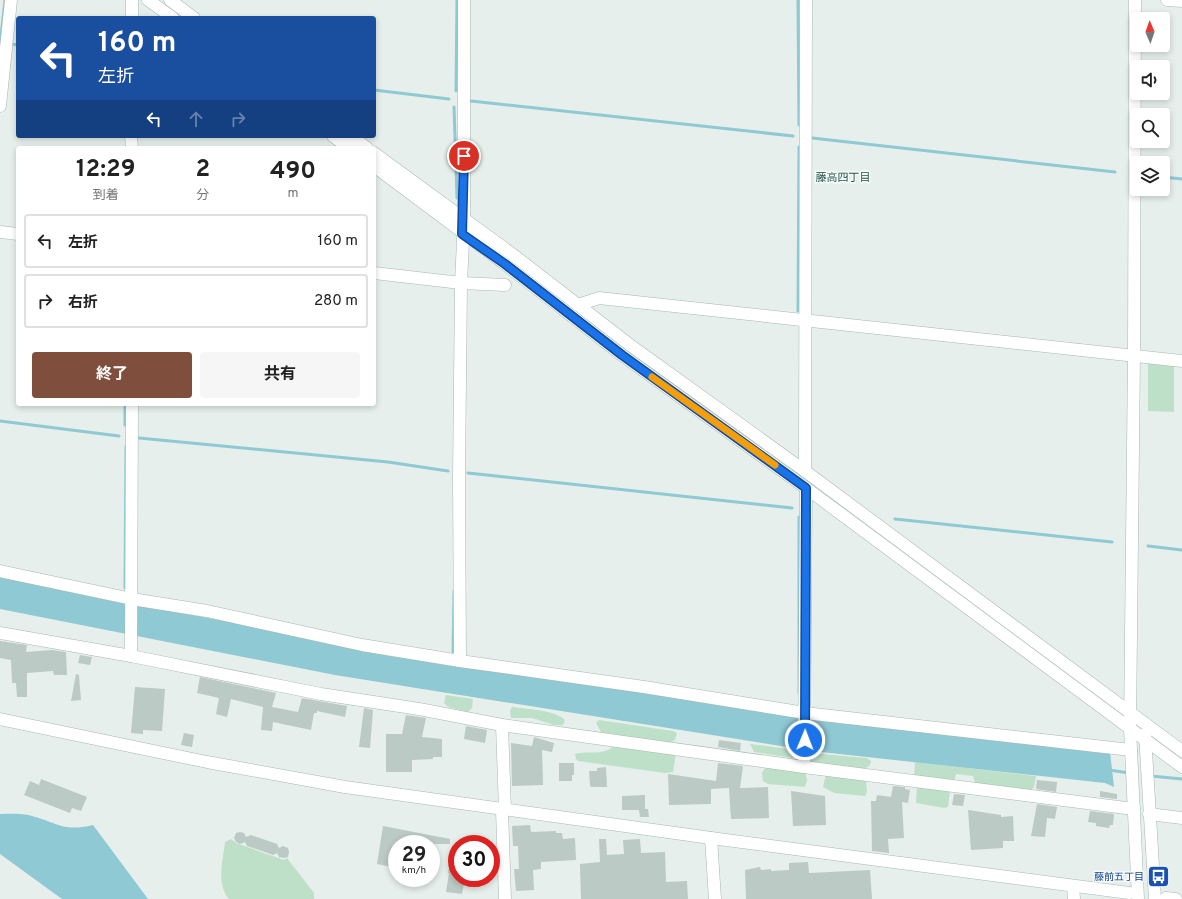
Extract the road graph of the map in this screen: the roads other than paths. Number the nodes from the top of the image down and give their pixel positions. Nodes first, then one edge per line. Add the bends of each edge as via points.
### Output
1 (11, 0) edge
2 (148, 0) edge
3 (170, 0) edge
4 (464, 0) edge
5 (806, 0) edge
6 (1135, 0) edge
7 (1167, 0) edge
8 (1182, 1) edge
9 (170, 16) edge
10 (191, 16) edge
11 (0, 106) edge
12 (337, 138) edge
13 (355, 138) edge
14 (347, 146) edge
15 (365, 146) edge
16 (376, 154) edge
17 (376, 168) edge
18 (464, 220) junction
19 (0, 232) edge
20 (16, 234) edge
21 (462, 234) junction
22 (376, 273) edge
23 (461, 282) junction
24 (505, 285) dead end
25 (578, 305) junction
26 (807, 320) junction
27 (1134, 355) junction
28 (1182, 361) edge
29 (132, 406) edge
30 (805, 471) junction
31 (806, 488) junction
32 (0, 571) edge
33 (132, 602) junction
34 (0, 633) edge
35 (131, 656) junction
36 (460, 661) junction
37 (805, 713) junction
38 (1130, 713) junction
39 (0, 718) edge
40 (1145, 723) junction
41 (502, 725) junction
42 (1130, 728) junction
43 (1146, 744) junction
44 (1131, 750) junction
45 (1182, 751) edge
46 (1181, 766) edge
47 (804, 767) junction
48 (1134, 809) junction
49 (503, 810) junction
50 (1149, 814) junction
51 (1182, 818) edge
52 (711, 838) junction
53 (1073, 886) junction
54 (1134, 896) edge
55 (505, 899) edge
56 (715, 899) edge
57 (1074, 899) edge
58 (1166, 899) edge

1 - 11 street
2 - 9 street
3 - 10 street
4 - 18 street
5 - 26 street
6 - 27 street
7 - 8 street
12 - 14 street
13 - 15 street
16 - 18 street
17 - 21 street
18 - 21 street
18 - 25 street
19 - 20 street
21 - 23 street
21 - 31 street via 505,264 622,355
22 - 23 street
23 - 24 street
23 - 36 street
25 - 26 street via 599,298
25 - 30 street
26 - 27 street
26 - 30 street
27 - 28 street
27 - 38 street
29 - 33 street
30 - 38 street
31 - 37 street
31 - 42 street
32 - 33 street
33 - 35 street
33 - 36 street via 207,611 362,645
34 - 35 street
35 - 41 street via 321,694
36 - 37 street
37 - 44 street
37 - 47 street
38 - 40 street
38 - 42 street
39 - 49 street via 214,764 345,787
40 - 43 street
40 - 45 street
41 - 47 street
41 - 49 street
42 - 43 street
42 - 44 street
43 - 46 street
43 - 50 street
44 - 48 street
47 - 48 street
48 - 54 street
49 - 52 street
49 - 55 street
50 - 51 street
50 - 58 street
52 - 53 street
52 - 56 street
53 - 54 street
53 - 57 street

